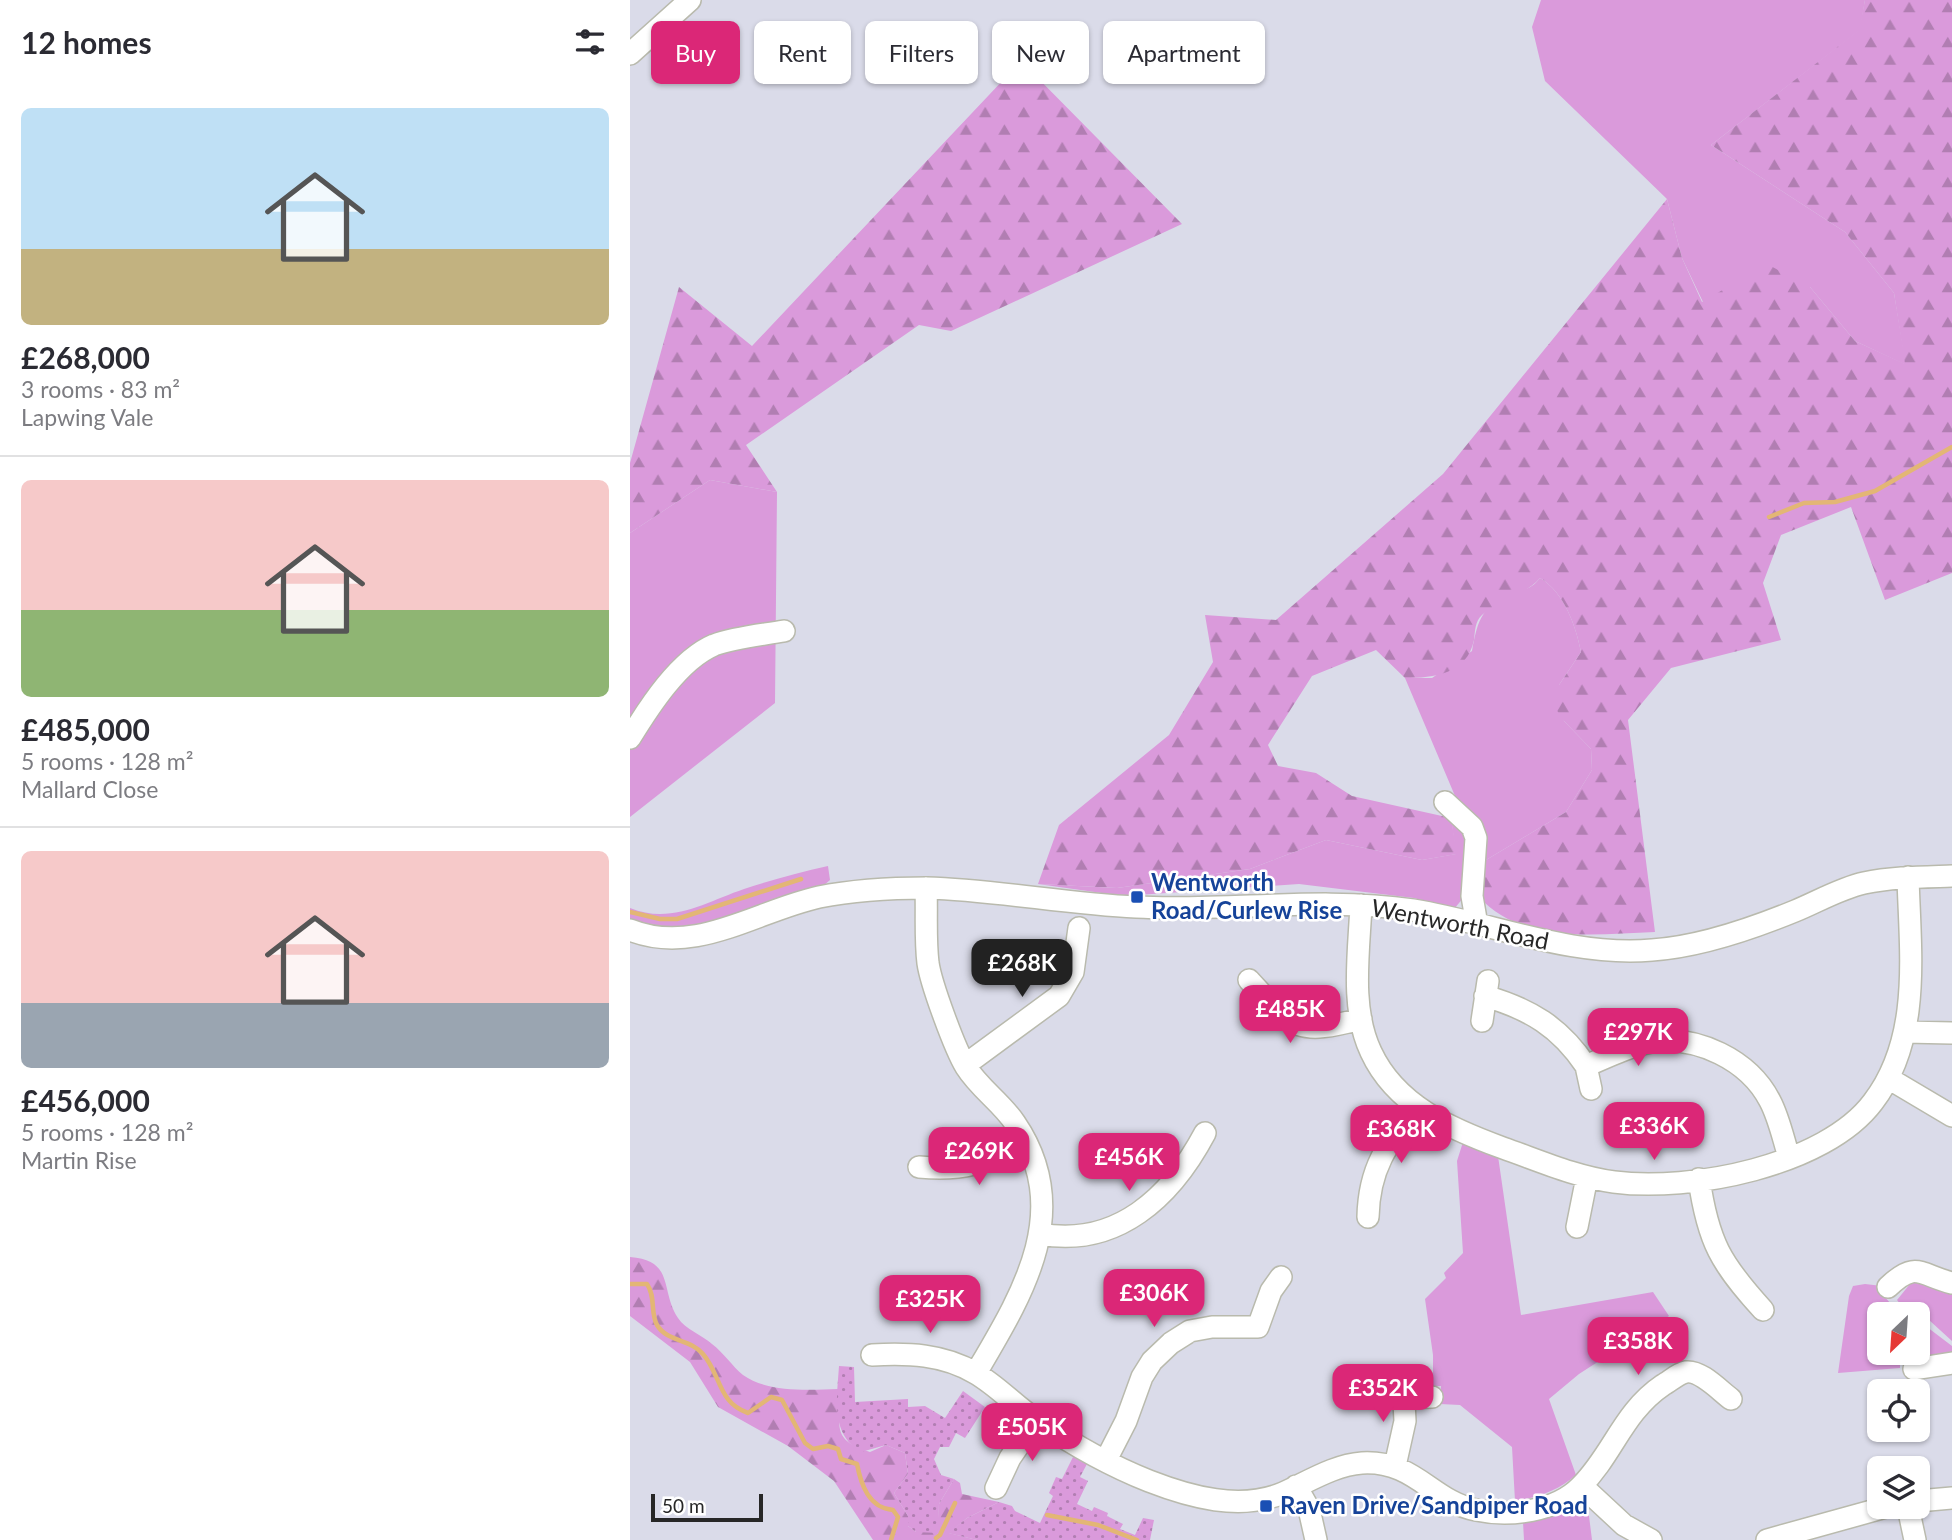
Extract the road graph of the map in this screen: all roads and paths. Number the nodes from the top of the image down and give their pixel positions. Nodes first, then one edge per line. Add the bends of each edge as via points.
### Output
1 (690, 0) edge
2 (630, 54) edge
3 (784, 631) dead end
4 (630, 738) edge
5 (1445, 802) dead end
6 (1952, 876) edge
7 (1908, 877) junction
8 (926, 888) junction
9 (1360, 905) junction
10 (1477, 925) junction
11 (1079, 928) dead end
12 (630, 930) edge
13 (1249, 979) dead end
14 (1361, 1019) junction
15 (1482, 1021) dead end
16 (1905, 1032) junction
17 (1952, 1033) edge
18 (965, 1065) junction
19 (1586, 1066) junction
20 (1888, 1078) junction
21 (1591, 1089) dead end
22 (1417, 1107) junction
23 (1952, 1116) edge
24 (1205, 1133) dead end
25 (1025, 1141) junction
26 (1789, 1157) junction
27 (919, 1167) dead end
28 (1587, 1177) junction
29 (1699, 1179) junction
30 (1368, 1217) dead end
31 (1577, 1227) dead end
32 (1040, 1234) junction
33 (1281, 1277) dead end
34 (1952, 1283) edge
35 (1888, 1287) dead end
36 (1763, 1310) dead end
37 (873, 1355) dead end
38 (1952, 1363) edge
39 (1914, 1369) dead end
40 (976, 1373) junction
41 (1432, 1397) dead end
42 (1731, 1399) dead end
43 (1036, 1420) junction
44 (1106, 1460) junction
45 (1395, 1466) junction
46 (1296, 1486) junction
47 (1582, 1486) junction
48 (996, 1488) dead end
49 (1952, 1498) edge
50 (1930, 1500) edge
51 (1867, 1513) edge
52 (1911, 1519) edge
53 (1801, 1536) edge
54 (1316, 1540) edge
55 (1651, 1540) edge
56 (1767, 1540) edge
57 (1915, 1540) edge

1 - 2 street
3 - 4 street via 711,646 674,677
5 - 10 street via 1472,827 1476,838 1472,896
6 - 7 street, Wentworth Road
7 - 10 street, Wentworth Road via 1862,883 1724,936 1654,950 1607,951
7 - 16 street via 1910,992
8 - 9 street, Wentworth Road via 1137,907
8 - 12 street, Wentworth Road via 818,897 688,937
8 - 18 street via 928,965
9 - 10 street, Wentworth Road
9 - 14 street
11 - 18 street via 1073,972 1059,996
13 - 14 street via 1280,1014 1302,1028 1326,1028
14 - 22 street via 1370,1052 1384,1074
15 - 19 street via 1487,989 1546,1021
16 - 17 street
16 - 20 street
18 - 25 street via 1006,1110
19 - 21 street
19 - 26 street via 1653,1042 1715,1051 1735,1061 1770,1100
20 - 23 street
20 - 26 street via 1856,1122 1833,1139
22 - 28 street via 1444,1125
22 - 30 street via 1377,1165
24 - 32 street via 1171,1185 1128,1219 1085,1238
25 - 27 street via 973,1166 950,1170
25 - 32 street via 1038,1180
26 - 29 street
28 - 29 street via 1642,1184
28 - 31 street
29 - 36 street via 1715,1249
32 - 40 street via 1027,1283
33 - 44 street via 1258,1327 1191,1331 1152,1361
34 - 35 street via 1913,1270
37 - 40 street via 930,1356
38 - 39 street
40 - 43 street
41 - 45 street via 1404,1391 1405,1421
42 - 47 street via 1694,1373 1677,1376 1645,1396
43 - 44 street
43 - 48 street
44 - 46 street via 1148,1481 1218,1500 1264,1499
45 - 46 street via 1346,1465
45 - 47 street via 1453,1502 1493,1513 1539,1508
46 - 54 street via 1309,1509
47 - 55 street via 1624,1525
49 - 50 street
51 - 53 street
52 - 57 street
53 - 56 street

